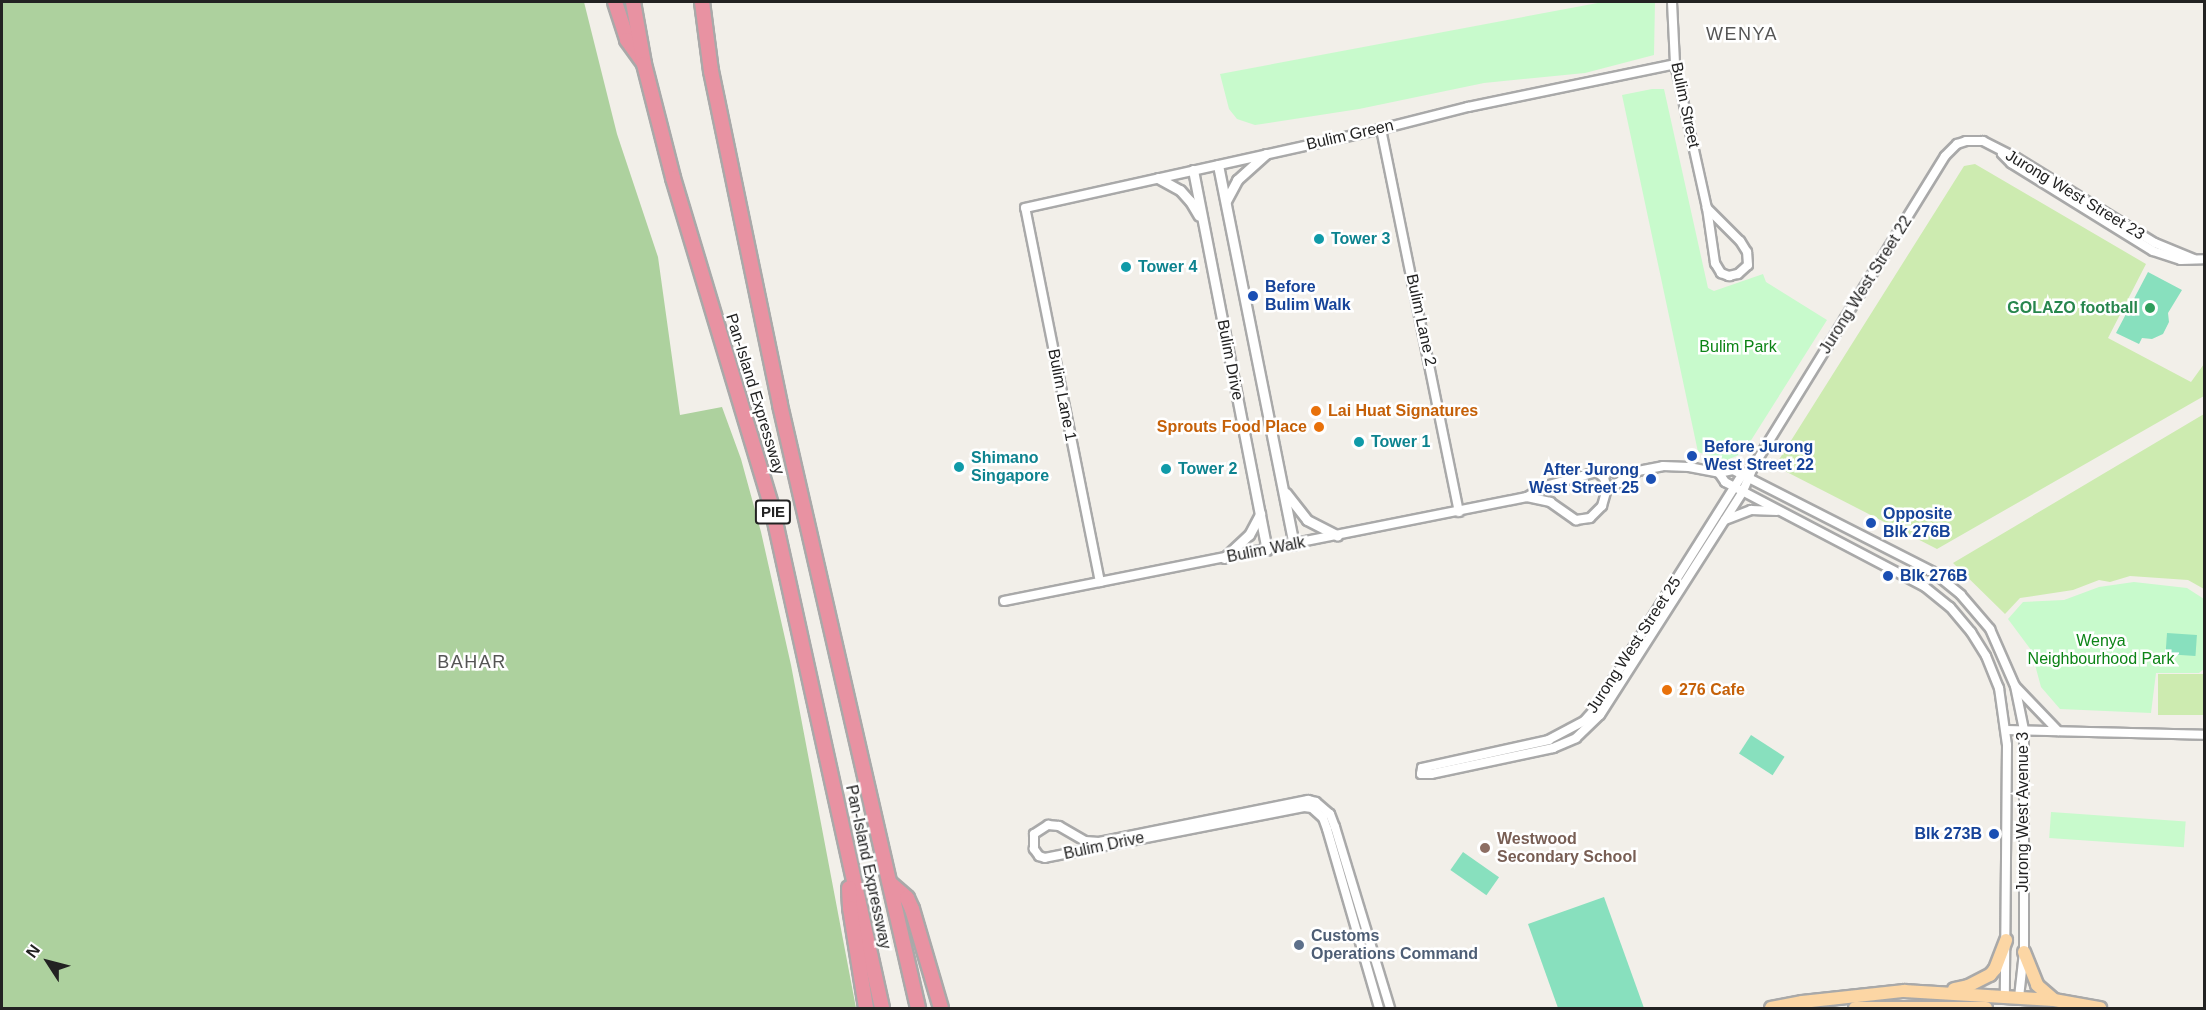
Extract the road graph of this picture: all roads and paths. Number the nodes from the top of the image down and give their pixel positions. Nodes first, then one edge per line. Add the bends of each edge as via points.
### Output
1 (615, 2) edge
2 (633, 2) edge
3 (695, 2) edge
4 (702, 2) edge
5 (1672, 2) edge
6 (645, 64) junction
7 (1675, 64) junction
8 (711, 72) junction
9 (1381, 129) junction
10 (1999, 150) joint
11 (1266, 154) junction
12 (1218, 165) junction
13 (1193, 170) junction
14 (1158, 178) junction
15 (1226, 201) junction
16 (1024, 207) joint
17 (1707, 208) junction
18 (1203, 224) junction
19 (2205, 259) edge
20 (1754, 467) junction
21 (1638, 471) junction
22 (1597, 472) junction
23 (1719, 472) junction
24 (1742, 475) junction
25 (1750, 479) junction
26 (1734, 487) junction
27 (1283, 488) junction
28 (1606, 489) junction
29 (1743, 491) junction
30 (1527, 497) junction
31 (1778, 511) junction
32 (1459, 512) junction
33 (1260, 514) junction
34 (1723, 522) junction
35 (1337, 535) junction
36 (1294, 544) junction
37 (1267, 550) junction
38 (1224, 558) junction
39 (1100, 582) junction
40 (1004, 602) dead end
41 (2015, 686) junction
42 (2006, 730) junction
43 (2024, 730) junction
44 (2058, 730) junction
45 (2205, 735) edge
46 (848, 853) junction
47 (891, 884) junction
48 (2006, 940) junction
49 (2024, 952) junction
50 (1941, 991) junction
51 (2054, 1000) junction
52 (2003, 1002) edge
53 (2019, 1003) edge
54 (866, 1008) edge
55 (882, 1008) edge
56 (918, 1008) edge
57 (940, 1008) edge
58 (1379, 1008) edge
59 (1390, 1008) edge
60 (1771, 1008) edge
61 (1855, 1008) edge
62 (1934, 1008) edge
63 (1986, 1008) edge
64 (2100, 1008) edge

1 - 6 highway via 627,40
2 - 6 highway, Pan-Island Expressway / PIE
3 - 8 highway
4 - 8 highway, Pan-Island Expressway / PIE
5 - 7 street, Bulim Street
6 - 46 highway, Pan-Island Expressway / PIE via 673,178 772,508
7 - 9 street, Bulim Green
7 - 17 street, Bulim Street
8 - 47 highway, Pan-Island Expressway / PIE via 780,405
9 - 11 street, Bulim Green
9 - 32 street, Bulim Lane 2
10 - 19 street, Jurong West Street 23 via 2012,163 2153,251 2181,260
10 - 20 street, Jurong West Street 22 via 1983,141 1966,141 1945,156
11 - 12 street, Bulim Green
11 - 15 street via 1237,180
12 - 13 street, Bulim Green
12 - 15 street, Bulim Drive
13 - 14 street, Bulim Green
13 - 18 street, Bulim Drive
14 - 16 street, Bulim Green
14 - 18 street via 1180,190
15 - 27 street, Bulim Drive
16 - 39 street, Bulim Lane 1
17 - 17 street, Bulim Street via 1747,252 1748,265 1738,273 1721,273 1714,263
18 - 33 street, Bulim Drive
20 - 24 street, Jurong West Street 22
20 - 25 street, Jurong West Street 22
21 - 22 street, Bulim Walk
21 - 23 street, Bulim Walk via 1689,466
21 - 28 street, Bulim Walk
22 - 28 street via 1604,478
22 - 30 street, Bulim Walk via 1545,486
23 - 24 street, Bulim Walk via 1733,470
23 - 26 street
24 - 25 street, Jurong West Avenue 3
24 - 26 street, Jurong West Street 25
25 - 29 street, Jurong West Street 25
25 - 41 street, Jurong West Avenue 3 via 1933,572 1961,595 1990,629
26 - 29 street, Jurong West Avenue 3
26 - 34 street, Jurong West Street 25 via 1584,721 1549,740 1422,768 1421,774 1552,748 1584,731 1600,715
27 - 35 street via 1307,520
27 - 36 street, Bulim Drive
28 - 30 street, Bulim Walk via 1602,506 1590,519 1576,520 1550,502
29 - 31 street, Jurong West Avenue 3
29 - 34 street, Jurong West Street 25
30 - 32 street, Bulim Walk
31 - 34 street via 1751,510
31 - 42 street, Jurong West Avenue 3 via 1900,572 1950,607 1986,656 2000,688
32 - 35 street, Bulim Walk
33 - 37 street, Bulim Drive
33 - 38 street via 1249,535
35 - 36 street, Bulim Walk
36 - 37 street, Bulim Walk
37 - 38 street, Bulim Walk
38 - 39 street, Bulim Walk
39 - 40 street, Bulim Walk
41 - 43 street, Jurong West Avenue 3
41 - 44 street
42 - 43 street
42 - 48 street, Jurong West Avenue 3
43 - 44 street
43 - 49 street, Jurong West Avenue 3
44 - 45 street
46 - 54 highway via 850,908
46 - 55 highway, Pan-Island Expressway / PIE
47 - 56 highway, Pan-Island Expressway / PIE
47 - 57 highway via 907,898 912,909
48 - 50 main road via 1990,975 1968,986
48 - 52 street, Jurong West Avenue 3
49 - 51 main road via 2037,985
49 - 53 street, Jurong West Avenue 3
50 - 52 main road
50 - 60 main road via 1857,995
51 - 53 main road
51 - 64 main road
52 - 53 main road
58 - 59 street, Bulim Drive via 1327,829 1323,818 1312,808 1045,858 1034,849 1034,834 1048,825 1059,826 1085,841 1099,842 1308,800 1316,802 1330,814 1335,827
61 - 62 main road
62 - 63 main road

